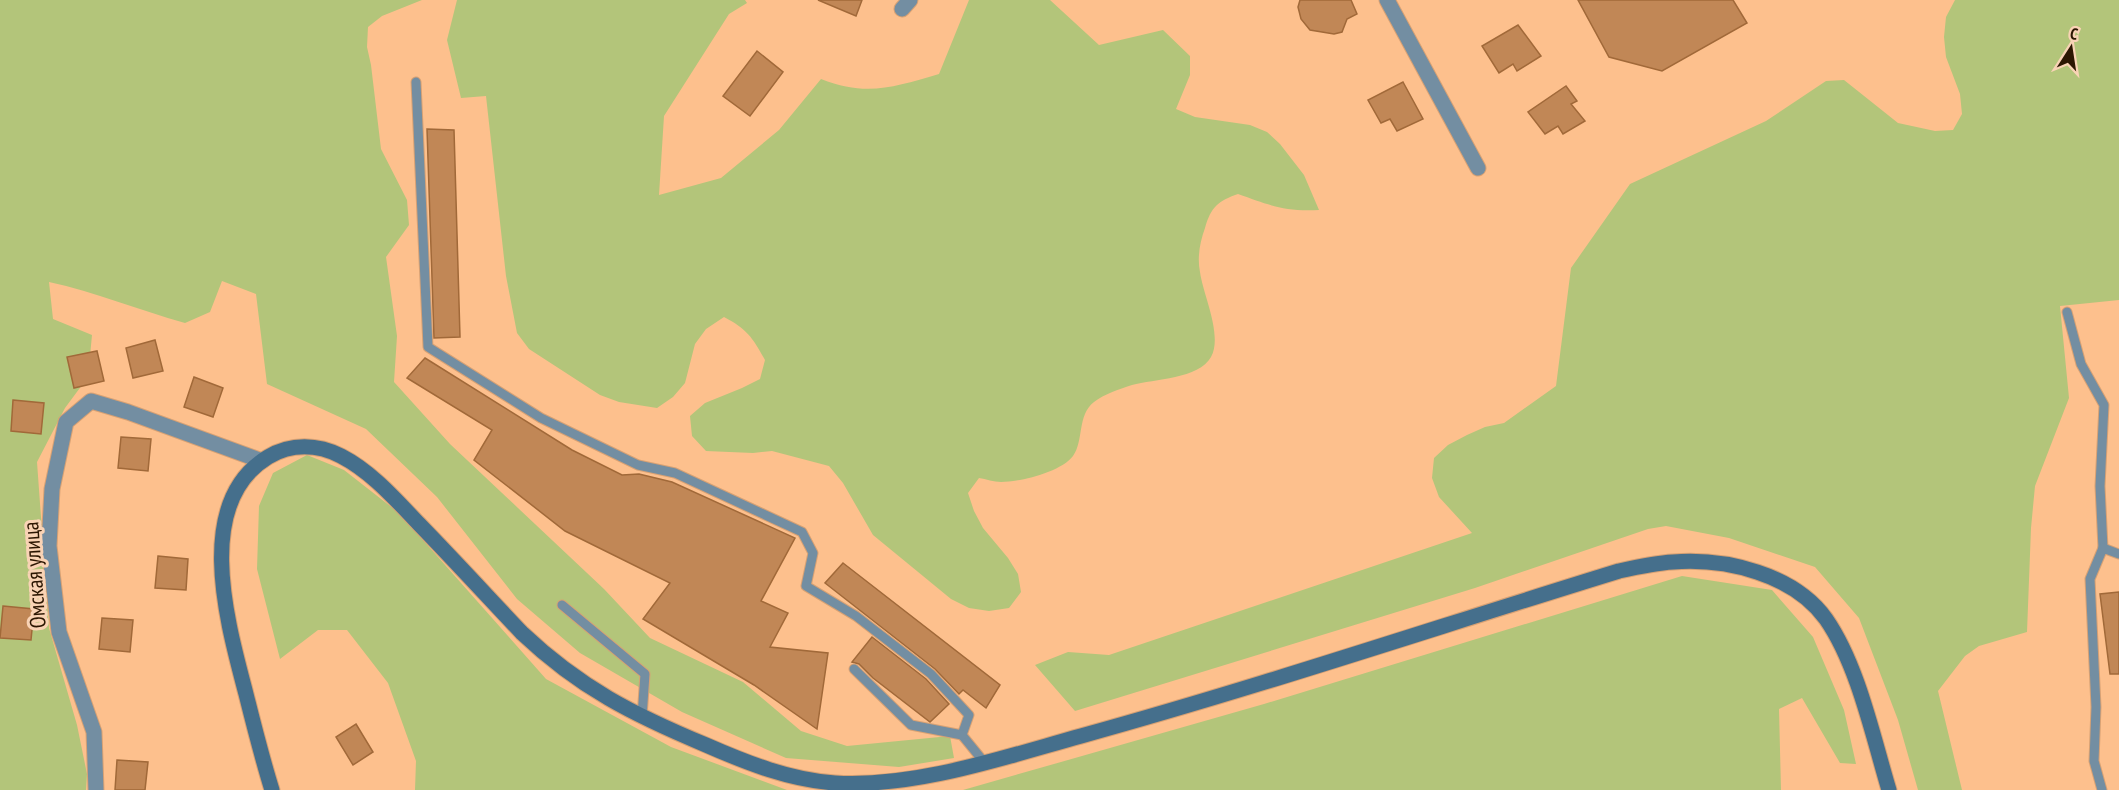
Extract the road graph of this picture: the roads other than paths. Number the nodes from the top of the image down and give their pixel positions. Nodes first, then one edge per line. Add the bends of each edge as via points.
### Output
1 (1387, 0) edge
2 (416, 82) dead end
3 (1478, 168) dead end
4 (2067, 312) dead end
5 (264, 460) junction
6 (2103, 548) junction
7 (2119, 554) edge
8 (562, 605) dead end
9 (855, 669) dead end
10 (642, 717) junction
11 (962, 735) junction
12 (984, 762) junction
13 (96, 790) edge
14 (272, 790) edge
15 (1889, 790) edge
16 (2102, 790) edge

1 - 3 street
2 - 11 lane via 428,347 541,418 638,465 675,473 802,532 813,553 806,586 856,616 931,674 969,715
4 - 6 lane via 2081,364 2104,405 2100,486
5 - 10 main road via 290,448 313,446 356,464 394,498 543,653 591,689
5 - 13 street, Омская улица via 91,402 66,422 52,489 49,546 59,632 94,732
5 - 14 main road via 248,473 229,507 222,566 238,664
6 - 7 lane
6 - 16 lane via 2090,579 2096,707 2094,761
8 - 10 lane via 645,674
9 - 11 lane via 911,725
10 - 12 main road via 718,751 802,779 871,783
11 - 12 lane
12 - 15 main road via 1200,703 1619,571 1694,561 1732,566 1772,578 1797,591 1826,619 1845,655

